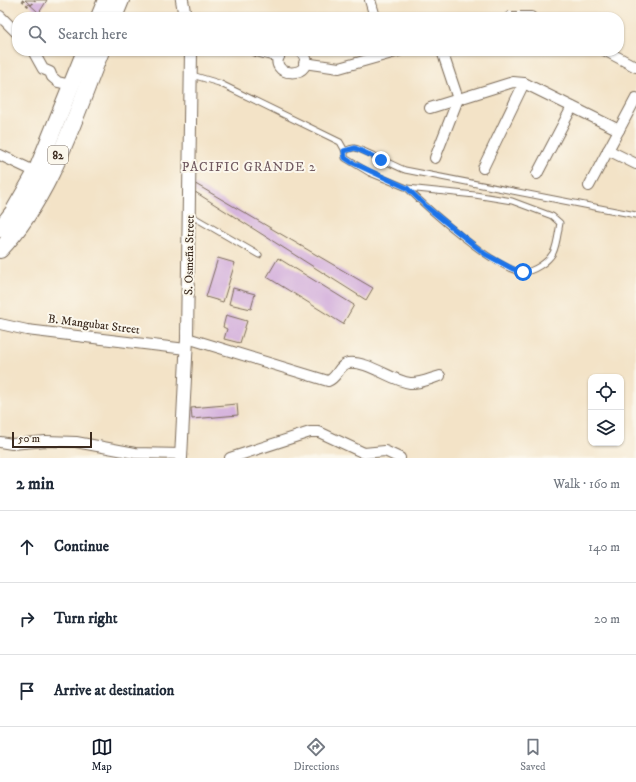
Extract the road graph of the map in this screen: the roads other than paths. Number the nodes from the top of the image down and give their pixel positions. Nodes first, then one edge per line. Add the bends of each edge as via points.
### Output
1 (106, 0) edge
2 (121, 0) edge
3 (182, 0) edge
4 (370, 0) edge
5 (101, 12) edge
6 (116, 12) edge
7 (185, 12) edge
8 (374, 12) edge
9 (0, 16) edge
10 (12, 28) edge
11 (36, 56) edge
12 (83, 56) edge
13 (99, 56) edge
14 (191, 56) edge
15 (279, 56) edge
16 (304, 56) edge
17 (377, 56) edge
18 (444, 56) edge
19 (615, 56) edge
20 (304, 64) junction
21 (636, 67) edge
22 (192, 75) junction
23 (524, 83) junction
24 (72, 85) junction
25 (636, 98) edge
26 (458, 99) junction
27 (572, 107) junction
28 (430, 108) dead end
29 (619, 130) junction
30 (608, 150) junction
31 (344, 151) junction
32 (0, 155) edge
33 (435, 158) dead end
34 (636, 164) edge
35 (483, 168) dead end
36 (36, 172) junction
37 (537, 174) dead end
38 (589, 186) dead end
39 (407, 188) junction
40 (190, 215) junction
41 (636, 215) edge
42 (0, 229) edge
43 (0, 250) edge
44 (259, 255) dead end
45 (0, 324) edge
46 (186, 343) junction
47 (440, 376) dead end
48 (0, 442) edge
49 (181, 456) edge
50 (230, 458) edge
51 (400, 458) edge

1 - 5 main road
2 - 6 main road
3 - 7 street
4 - 8 street
9 - 10 street
11 - 24 street via 43,68 56,80
12 - 24 main road, 82
13 - 43 main road, 82 via 38,200 18,231
14 - 22 street, S. Osmeña Street
15 - 20 street via 278,61 281,69 288,73 300,70
16 - 20 street
17 - 20 street via 339,68
18 - 26 street
19 - 21 street
22 - 31 lane via 219,83 340,142
22 - 40 street, S. Osmeña Street
23 - 26 street via 513,82
23 - 27 street
23 - 35 street
24 - 36 main road, 82
25 - 29 street
26 - 28 street
26 - 33 street
27 - 29 street
27 - 37 street
29 - 30 street
30 - 34 street
30 - 38 street
31 - 39 lane via 345,158 351,162
31 - 41 lane via 355,148 405,170
32 - 36 street
36 - 42 main road, 82 via 17,207
39 - 39 lane via 512,202 552,216 560,223 554,252 543,264 532,270 523,272 513,269 485,254
40 - 44 lane
40 - 46 street, S. Osmeña Street
45 - 46 street, B. Mangubat Street via 28,330
46 - 47 street, B. Mangubat Street via 328,381 348,363 411,383
46 - 49 street, S. Osmeña Street
48 - 49 street via 76,442 135,453
50 - 51 street via 310,432 319,432 364,453 385,451

